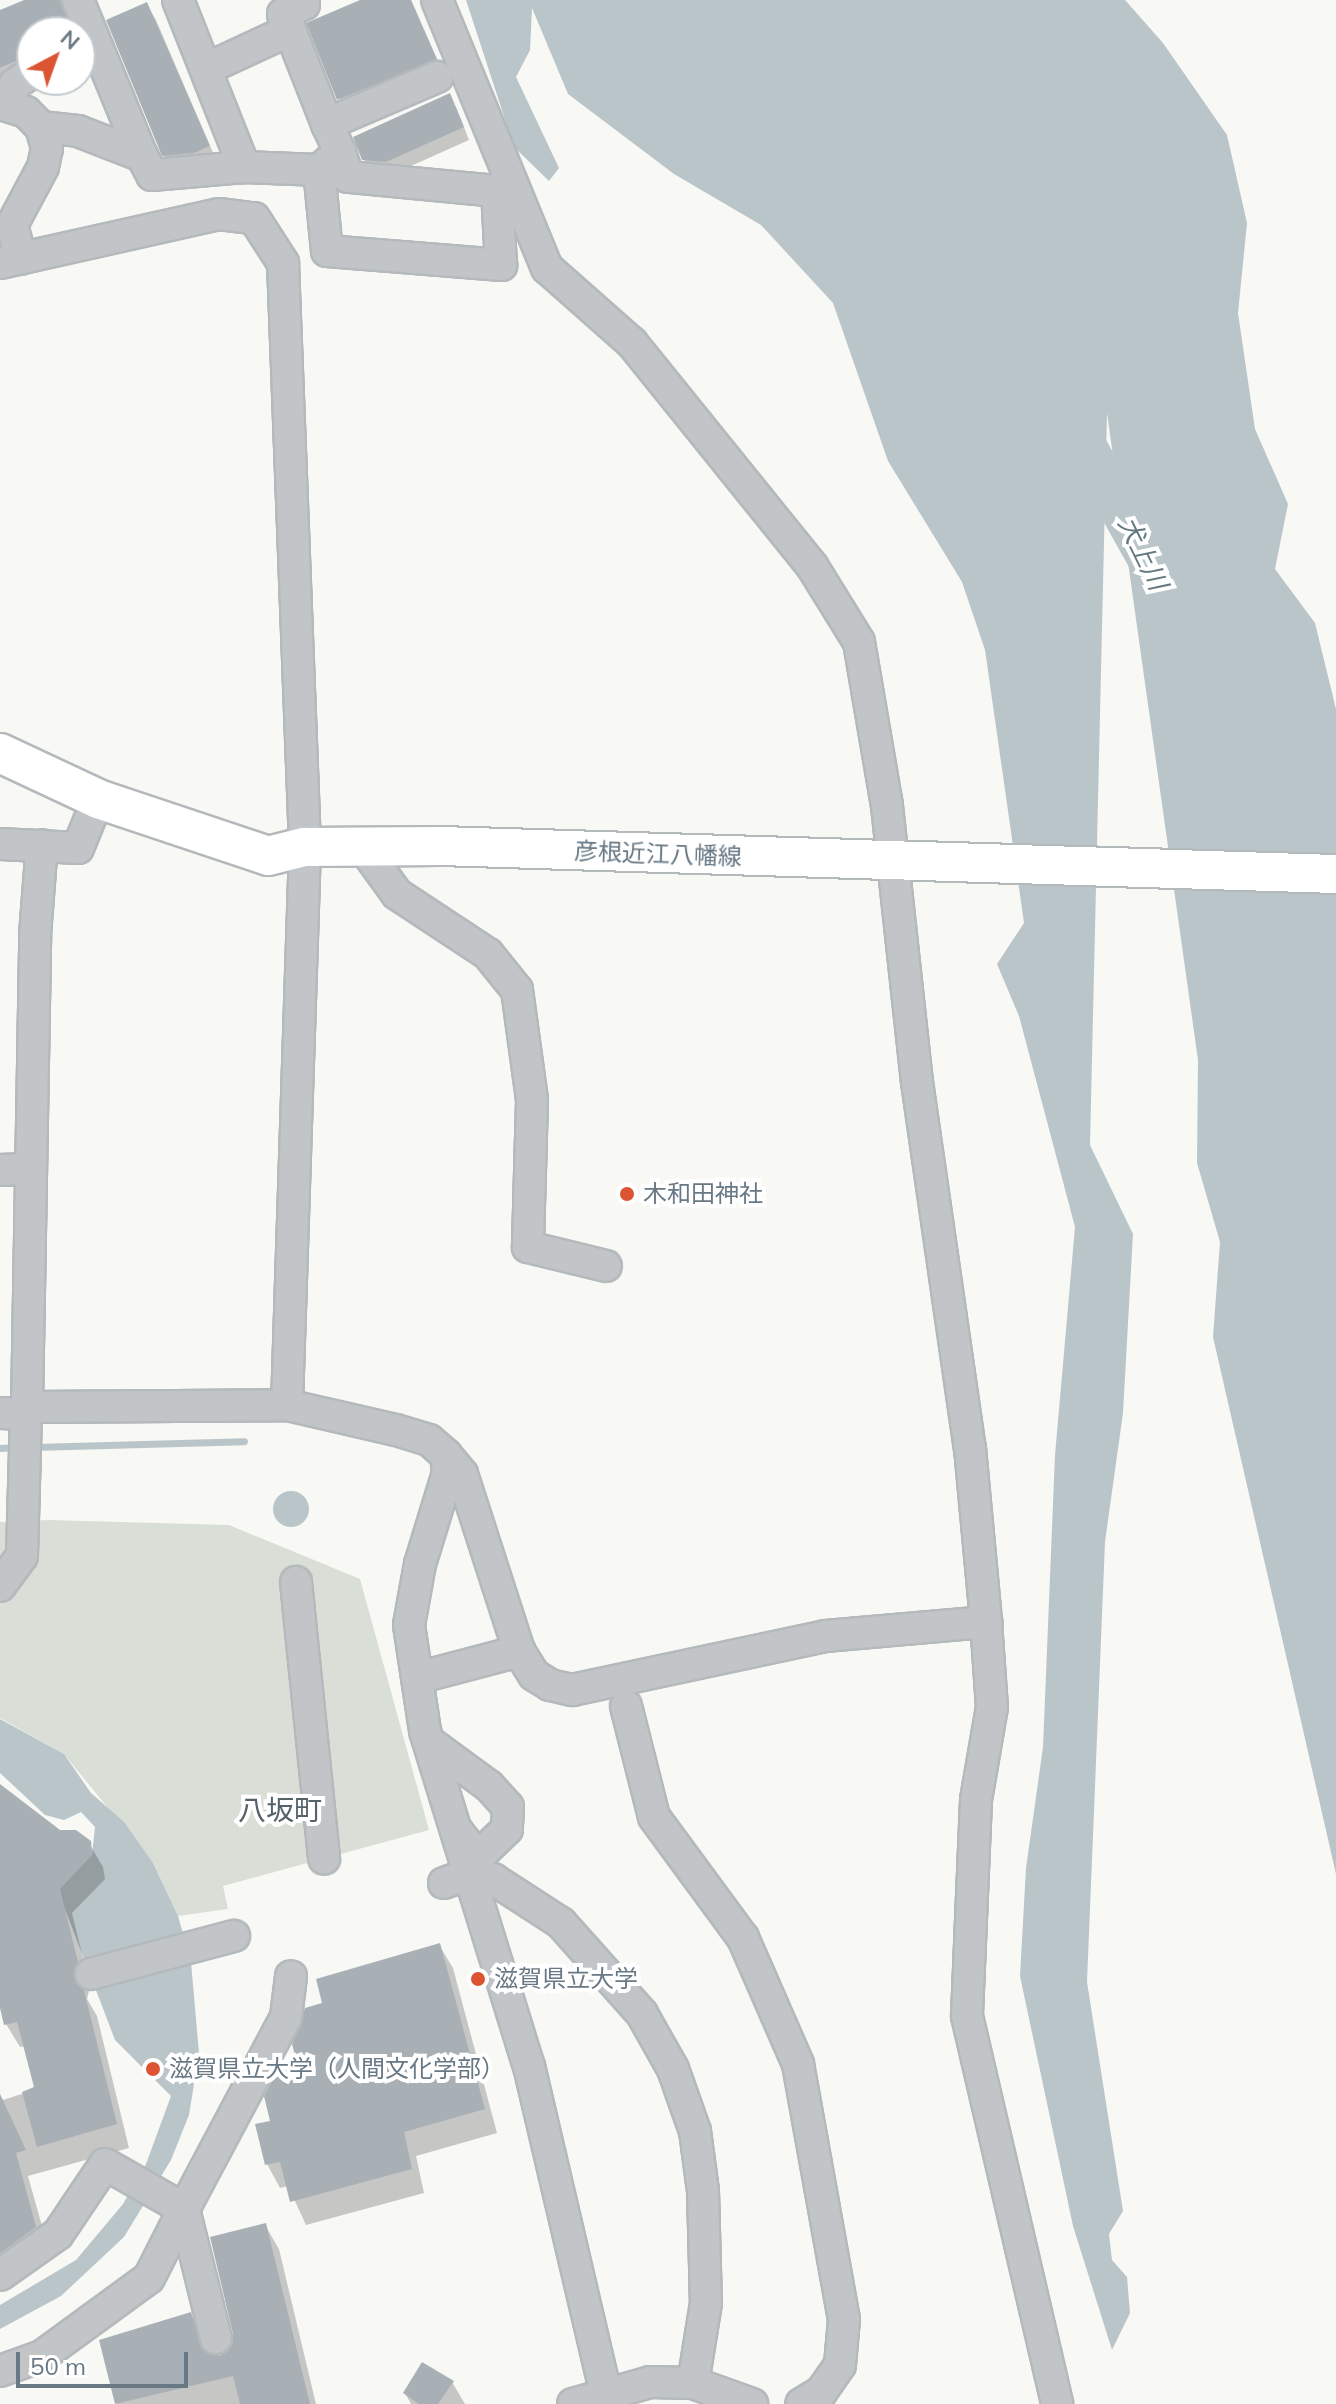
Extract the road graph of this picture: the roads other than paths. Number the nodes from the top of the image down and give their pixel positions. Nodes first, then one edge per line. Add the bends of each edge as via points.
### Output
1 (178, 0) edge
2 (302, 0) edge
3 (437, 0) edge
4 (290, 30) junction
5 (96, 63) edge
6 (206, 69) junction
7 (437, 77) dead end
8 (16, 83) edge
9 (4, 104) edge
10 (327, 124) junction
11 (41, 127) junction
12 (142, 156) junction
13 (330, 161) junction
14 (244, 167) junction
15 (6, 221) edge
16 (10, 261) edge
17 (0, 753) edge
18 (98, 799) junction
19 (0, 844) edge
20 (42, 845) junction
21 (305, 847) junction
22 (363, 847) junction
23 (899, 864) junction
24 (1336, 874) edge
25 (31, 1169) junction
26 (0, 1170) edge
27 (606, 1266) dead end
28 (287, 1405) junction
29 (17, 1411) edge
30 (446, 1455) junction
31 (12, 1476) edge
32 (296, 1582) dead end
33 (0, 1586) edge
34 (986, 1622) junction
35 (519, 1651) junction
36 (417, 1678) junction
37 (626, 1706) dead end
38 (429, 1742) junction
39 (455, 1828) junction
40 (324, 1859) dead end
41 (457, 1879) junction
42 (222, 1940) dead end
43 (91, 1974) dead end
44 (291, 1976) dead end
45 (182, 2207) junction
46 (0, 2275) edge
47 (216, 2338) dead end
48 (0, 2371) edge
49 (693, 2383) junction
50 (606, 2398) edge
51 (573, 2404) edge
52 (752, 2404) edge
53 (801, 2404) edge
54 (1057, 2404) edge

1 - 6 street
2 - 4 street via 304,4 283,14
3 - 23 street via 547,268 632,343 812,566 859,642
4 - 6 street
4 - 10 street
5 - 12 street
6 - 14 street
7 - 10 street
8 - 9 street
9 - 11 street
10 - 13 street
11 - 12 street via 78,131
11 - 15 street via 47,148 43,167
12 - 14 street via 152,175
13 - 13 street via 327,251 501,265 497,191 348,177
13 - 14 street
15 - 16 street
16 - 21 street via 219,214 254,218 283,263
17 - 18 main road, 彦根近江八幡線
18 - 20 street via 78,848
18 - 21 main road, 彦根近江八幡線 via 268,856
19 - 20 street
20 - 25 street
21 - 22 main road, 彦根近江八幡線
21 - 28 street
22 - 23 main road, 彦根近江八幡線
22 - 27 street via 397,894 488,954 517,990 532,1100 528,1247
23 - 24 main road, 彦根近江八幡線
23 - 34 street
25 - 26 street
25 - 29 street
28 - 29 street
28 - 30 street via 407,1433 429,1440
29 - 31 street
30 - 35 street via 462,1474
30 - 36 street via 448,1473 420,1564 409,1625
31 - 33 street via 22,1556
32 - 40 street
34 - 35 street via 826,1636 572,1690 534,1675
34 - 54 street via 992,1707 976,1800 967,2016
35 - 36 street
36 - 38 street
37 - 53 street via 654,1817 743,1938 798,2064 844,2319 840,2365 821,2392
38 - 39 street
38 - 39 street via 489,1786 508,1807 507,1829 484,1851 471,1849
39 - 41 street
41 - 49 street via 493,1879 561,1923 642,2014 673,2069 695,2131 703,2191 706,2303
41 - 50 street via 529,2066
42 - 43 street
44 - 45 street via 286,2017
45 - 46 street via 105,2164 58,2234
45 - 47 street
45 - 48 street via 149,2278 42,2356
49 - 50 street via 650,2382
49 - 52 street
50 - 51 street

